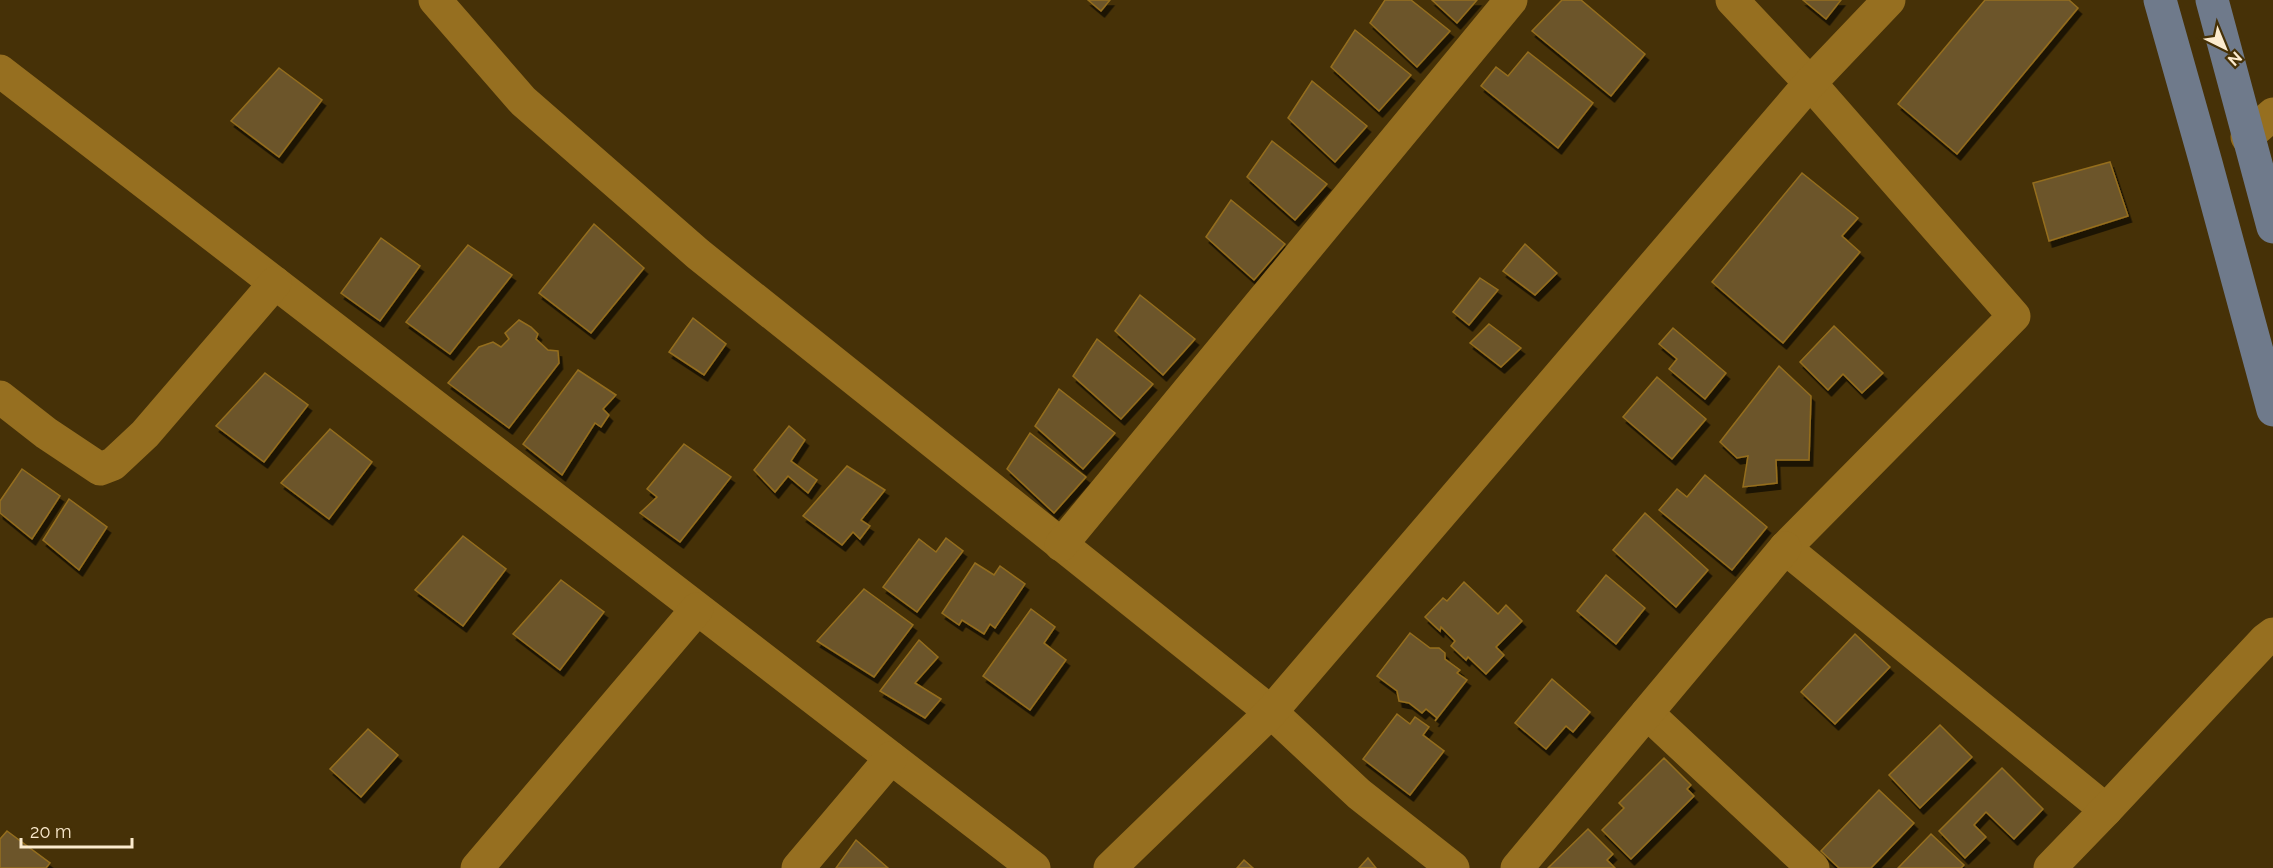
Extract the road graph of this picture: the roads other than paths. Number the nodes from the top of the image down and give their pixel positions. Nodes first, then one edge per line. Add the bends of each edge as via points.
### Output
1 (1511, 0) edge
2 (1732, 0) edge
3 (1889, 0) edge
4 (2160, 0) edge
5 (2212, 0) edge
6 (443, 3) edge
7 (0, 71) edge
8 (1810, 83) junction
9 (2273, 114) edge
10 (2247, 137) junction
11 (2273, 227) edge
12 (275, 283) junction
13 (0, 397) edge
14 (2273, 411) edge
15 (1061, 545) junction
16 (1785, 548) junction
17 (697, 609) junction
18 (2273, 634) edge
19 (1270, 712) junction
20 (1647, 713) junction
21 (891, 758) junction
22 (2106, 810) junction
23 (477, 868) edge
24 (798, 868) edge
25 (1034, 868) edge
26 (1110, 868) edge
27 (1453, 868) edge
28 (1517, 868) edge
29 (1813, 868) edge
30 (2050, 868) edge

1 - 15 street
2 - 8 street
3 - 8 street
4 - 14 main road
5 - 10 main road
6 - 15 street via 523,101 698,254
7 - 12 street
8 - 16 street via 2014,316
8 - 19 street
9 - 10 street
10 - 11 main road
12 - 13 street via 192,383 113,464 99,469
12 - 17 street
15 - 19 street
16 - 20 street
16 - 22 street
17 - 21 street
17 - 23 street
18 - 22 street
19 - 26 street
19 - 27 street via 1359,794
20 - 28 street
20 - 29 street
21 - 24 street
21 - 25 street
22 - 30 street

